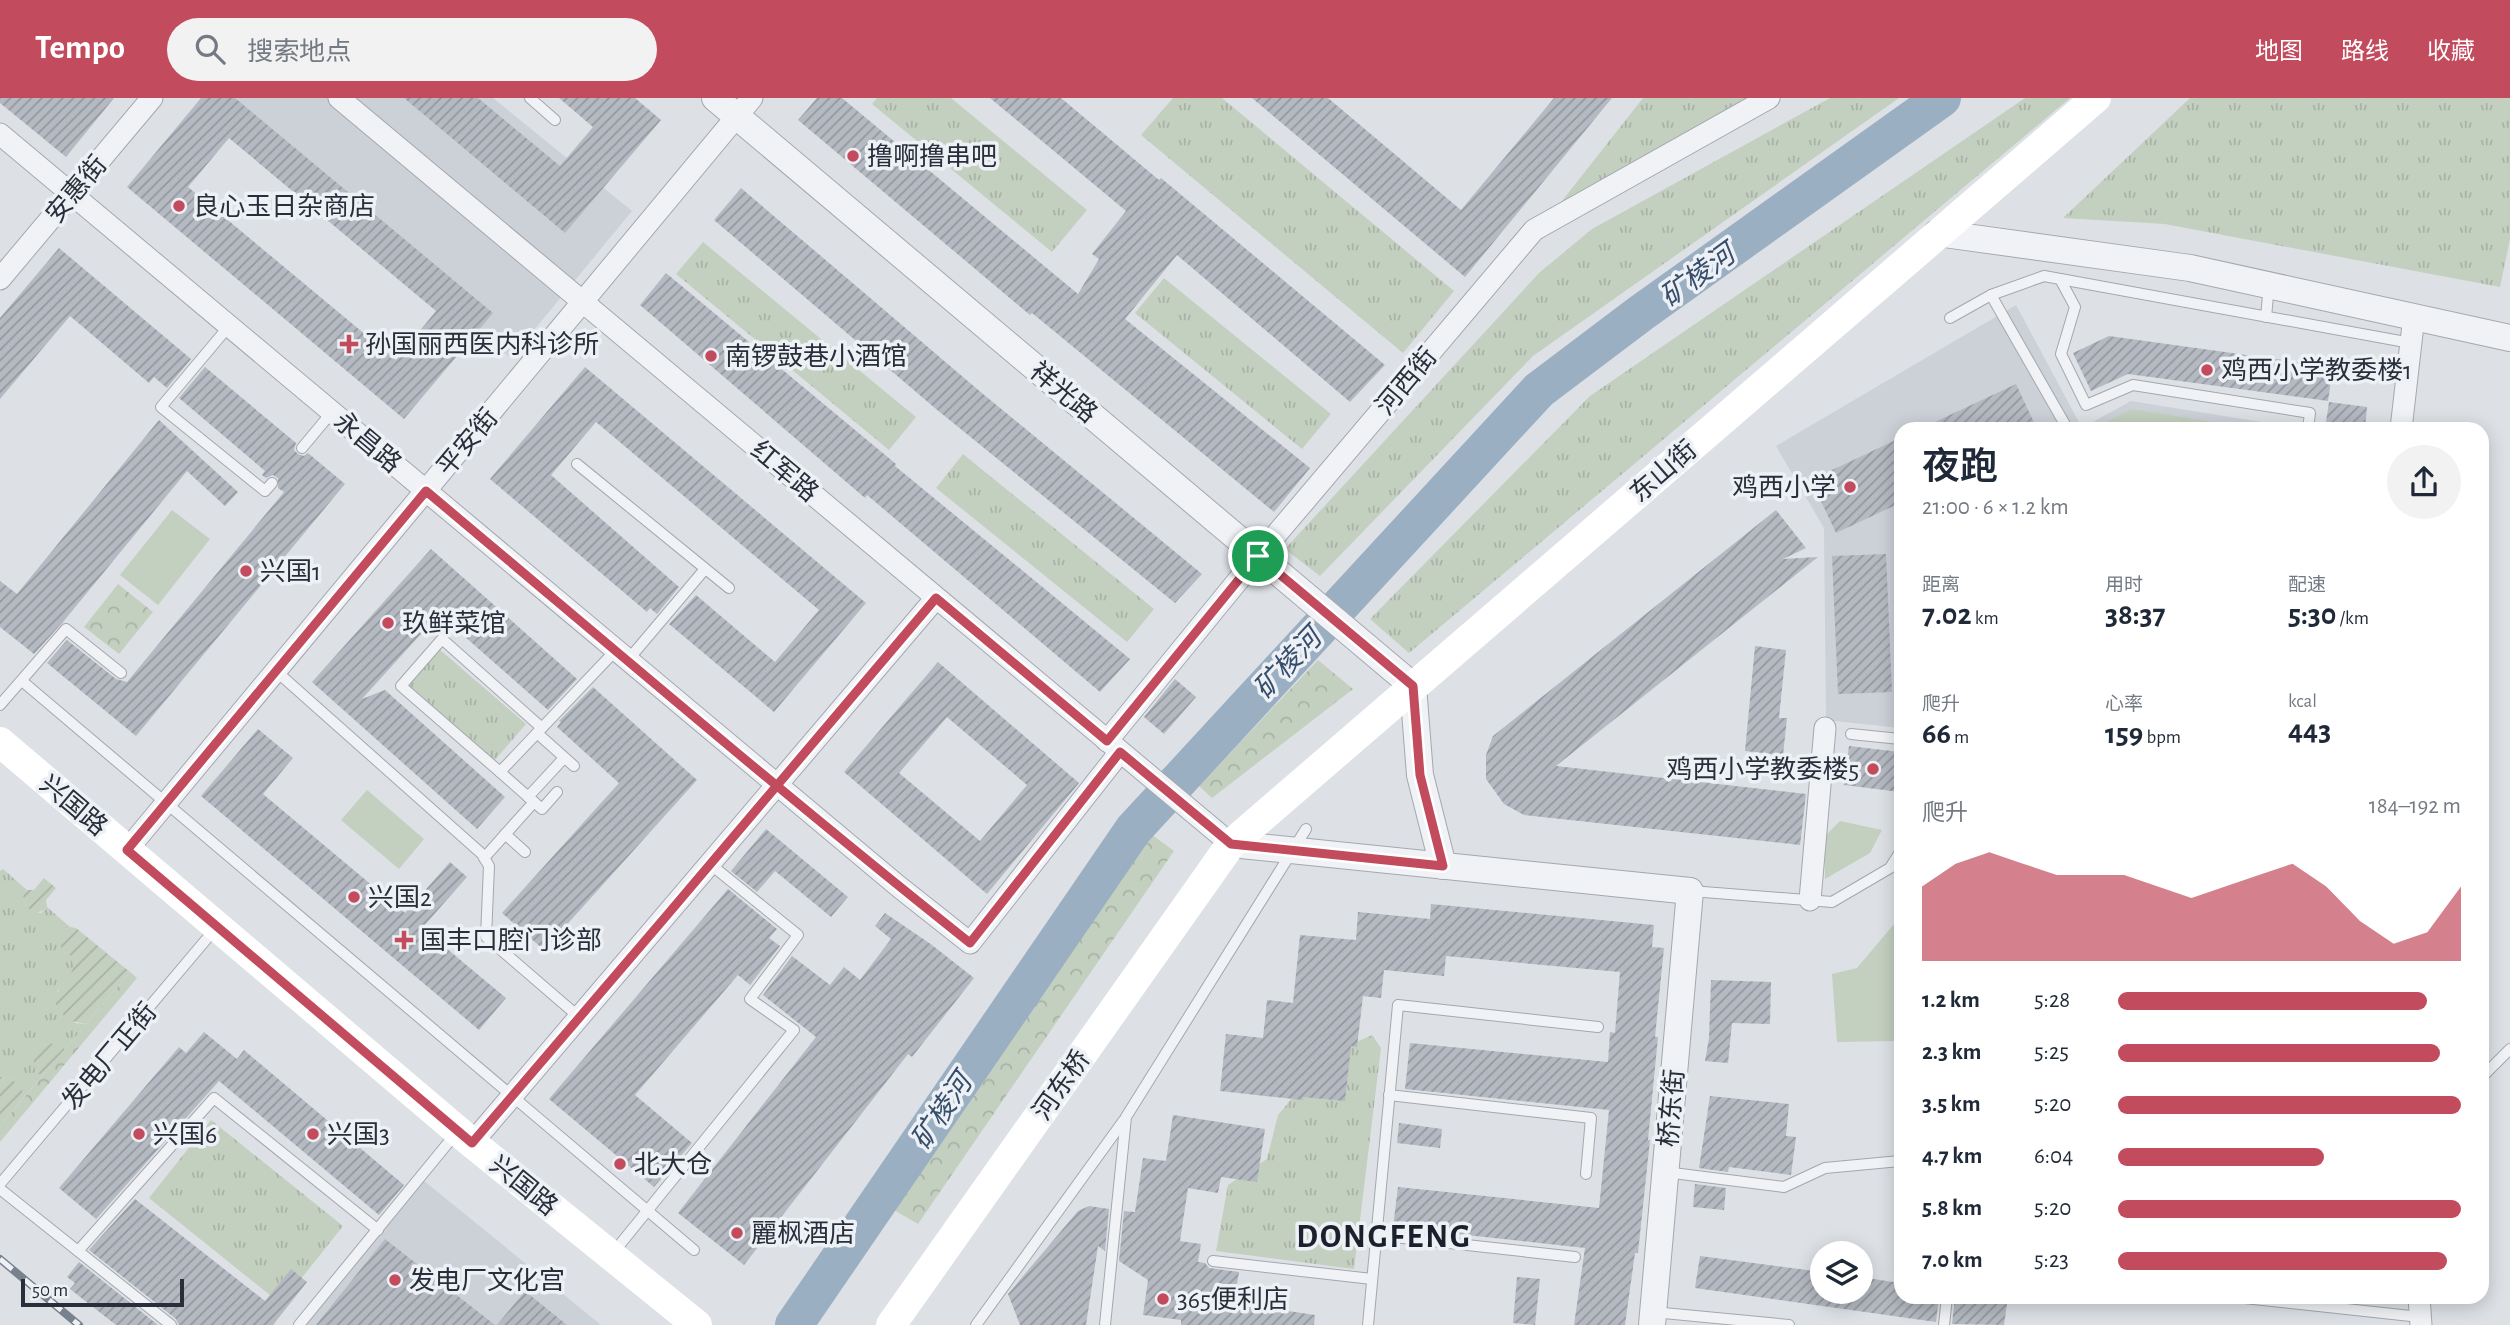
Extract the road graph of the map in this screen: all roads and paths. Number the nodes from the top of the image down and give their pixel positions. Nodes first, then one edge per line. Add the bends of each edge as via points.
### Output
1 (152, 98) edge
2 (530, 98) edge
3 (715, 98) edge
4 (1769, 98) edge
5 (2096, 98) edge
6 (341, 99) edge
7 (745, 107) edge
8 (555, 120) dead end
9 (0, 134) edge
10 (72, 194) junction
11 (1937, 233) junction
12 (0, 279) edge
13 (2060, 279) junction
14 (2269, 285) junction
15 (1992, 295) junction
16 (583, 302) junction
17 (2266, 317) junction
18 (2414, 317) junction
19 (1950, 318) dead end
20 (229, 326) junction
21 (2510, 338) edge
22 (2411, 343) junction
23 (332, 412) junction
24 (2064, 422) edge
25 (2309, 422) edge
26 (2402, 422) edge
27 (302, 448) dead end
28 (577, 464) dead end
29 (272, 483) dead end
30 (426, 491) junction
31 (1258, 556) junction
32 (705, 569) junction
33 (729, 588) dead end
34 (936, 598) junction
35 (622, 655) junction
36 (276, 671) junction
37 (121, 673) dead end
38 (22, 681) junction
39 (1413, 686) junction
40 (0, 705) edge
41 (1825, 728) dead end
42 (539, 731) junction
43 (1852, 734) dead end
44 (1894, 738) edge
45 (0, 742) edge
46 (1112, 745) junction
47 (564, 758) junction
48 (574, 766) dead end
49 (500, 772) junction
50 (777, 785) junction
51 (556, 792) dead end
52 (531, 799) junction
53 (166, 803) junction
54 (505, 834) junction
55 (1223, 838) junction
56 (1299, 840) junction
57 (127, 850) junction
58 (525, 852) dead end
59 (484, 858) junction
60 (1894, 862) edge
61 (710, 864) junction
62 (1443, 866) junction
63 (1690, 891) junction
64 (1810, 900) junction
65 (217, 926) junction
66 (579, 1017) junction
67 (1598, 1027) dead end
68 (2510, 1049) edge
69 (2489, 1070) edge
70 (513, 1095) junction
71 (1389, 1095) junction
72 (1126, 1117) junction
73 (465, 1136) junction
74 (1894, 1162) edge
75 (1665, 1172) junction
76 (1586, 1174) dead end
77 (0, 1186) edge
78 (647, 1210) junction
79 (378, 1230) junction
80 (1376, 1236) junction
81 (694, 1250) dead end
82 (78, 1251) junction
83 (611, 1255) junction
84 (1575, 1257) dead end
85 (1213, 1261) dead end
86 (1372, 1279) junction
87 (1946, 1304) edge
88 (2316, 1304) edge
89 (2420, 1313) edge
90 (1653, 1319) edge
91 (171, 1325) edge
92 (299, 1325) edge
93 (697, 1325) edge
94 (891, 1325) edge
95 (976, 1325) edge
96 (1105, 1325) edge
97 (1368, 1325) edge
98 (1789, 1325) edge
99 (1944, 1325) edge

1 - 10 street, 安惠街
2 - 8 lane
3 - 7 street, 祥光路
4 - 31 street, 河西街 via 1534,230
5 - 11 main road, 东山街
6 - 16 street, 红军路
7 - 16 street, 平安街
7 - 31 street, 祥光路
9 - 10 street, 永昌路
10 - 12 street, 安惠街
10 - 20 street, 永昌路
11 - 14 street via 2190,268
11 - 39 main road, 东山街
13 - 15 lane via 2044,276
13 - 17 lane
13 - 25 lane via 2075,307 2061,354 2086,405 2133,385 2310,413
14 - 17 lane
14 - 18 street
15 - 19 lane
15 - 24 lane
16 - 30 street, 平安街
16 - 34 street, 红军路
17 - 22 lane
18 - 21 street
18 - 22 street
20 - 23 street, 永昌路
20 - 29 lane via 161,407 265,492
22 - 26 street
23 - 27 lane
23 - 30 street, 永昌路
28 - 32 lane
30 - 35 street, 永昌路
30 - 36 street, 平安街
31 - 39 street, 祥光路
31 - 46 street, 河西街
32 - 33 lane
32 - 35 lane
34 - 46 street, 红军路
34 - 50 street
35 - 42 lane
35 - 50 street, 永昌路
36 - 53 street, 平安街
36 - 59 lane
37 - 38 lane via 65,629
38 - 40 lane
38 - 53 lane
39 - 55 main road, 东山街
39 - 62 street via 1420,775
41 - 64 street
42 - 47 lane
42 - 49 lane
42 - 49 lane via 442,639 401,686
43 - 44 lane
45 - 57 main road, 兴国路
46 - 50 street, 永昌路 via 970,943
46 - 55 street, 红军路
47 - 48 lane
47 - 52 lane
49 - 52 lane
50 - 61 street
51 - 52 lane via 542,809
52 - 54 lane
53 - 57 street, 平安街
53 - 70 lane
54 - 58 lane
54 - 59 lane
55 - 56 street
55 - 94 main road, 河东桥
56 - 62 street
56 - 72 lane
57 - 65 main road, 兴国路
59 - 66 lane via 489,866 486,937
60 - 64 lane via 1832,902
61 - 66 street
61 - 78 lane via 798,935 750,999 794,1030
62 - 63 street
63 - 64 lane
63 - 75 street, 桥东街
65 - 73 main road, 兴国路
65 - 77 lane, 发电厂正街
66 - 70 street
67 - 71 lane via 1398,1005
68 - 69 lane
70 - 73 street
70 - 78 lane
71 - 76 lane via 1591,1118
71 - 80 lane
72 - 95 lane
72 - 96 lane
73 - 79 lane
73 - 83 main road, 兴国路
74 - 75 lane via 1825,1168 1784,1187
75 - 90 street, 桥东街
77 - 82 lane
78 - 81 lane
78 - 83 lane
79 - 82 lane via 214,1098
79 - 92 lane
80 - 84 lane
80 - 86 lane
82 - 91 lane
83 - 93 main road, 兴国路
85 - 86 lane
86 - 97 lane
87 - 99 lane
88 - 89 lane
90 - 98 lane

